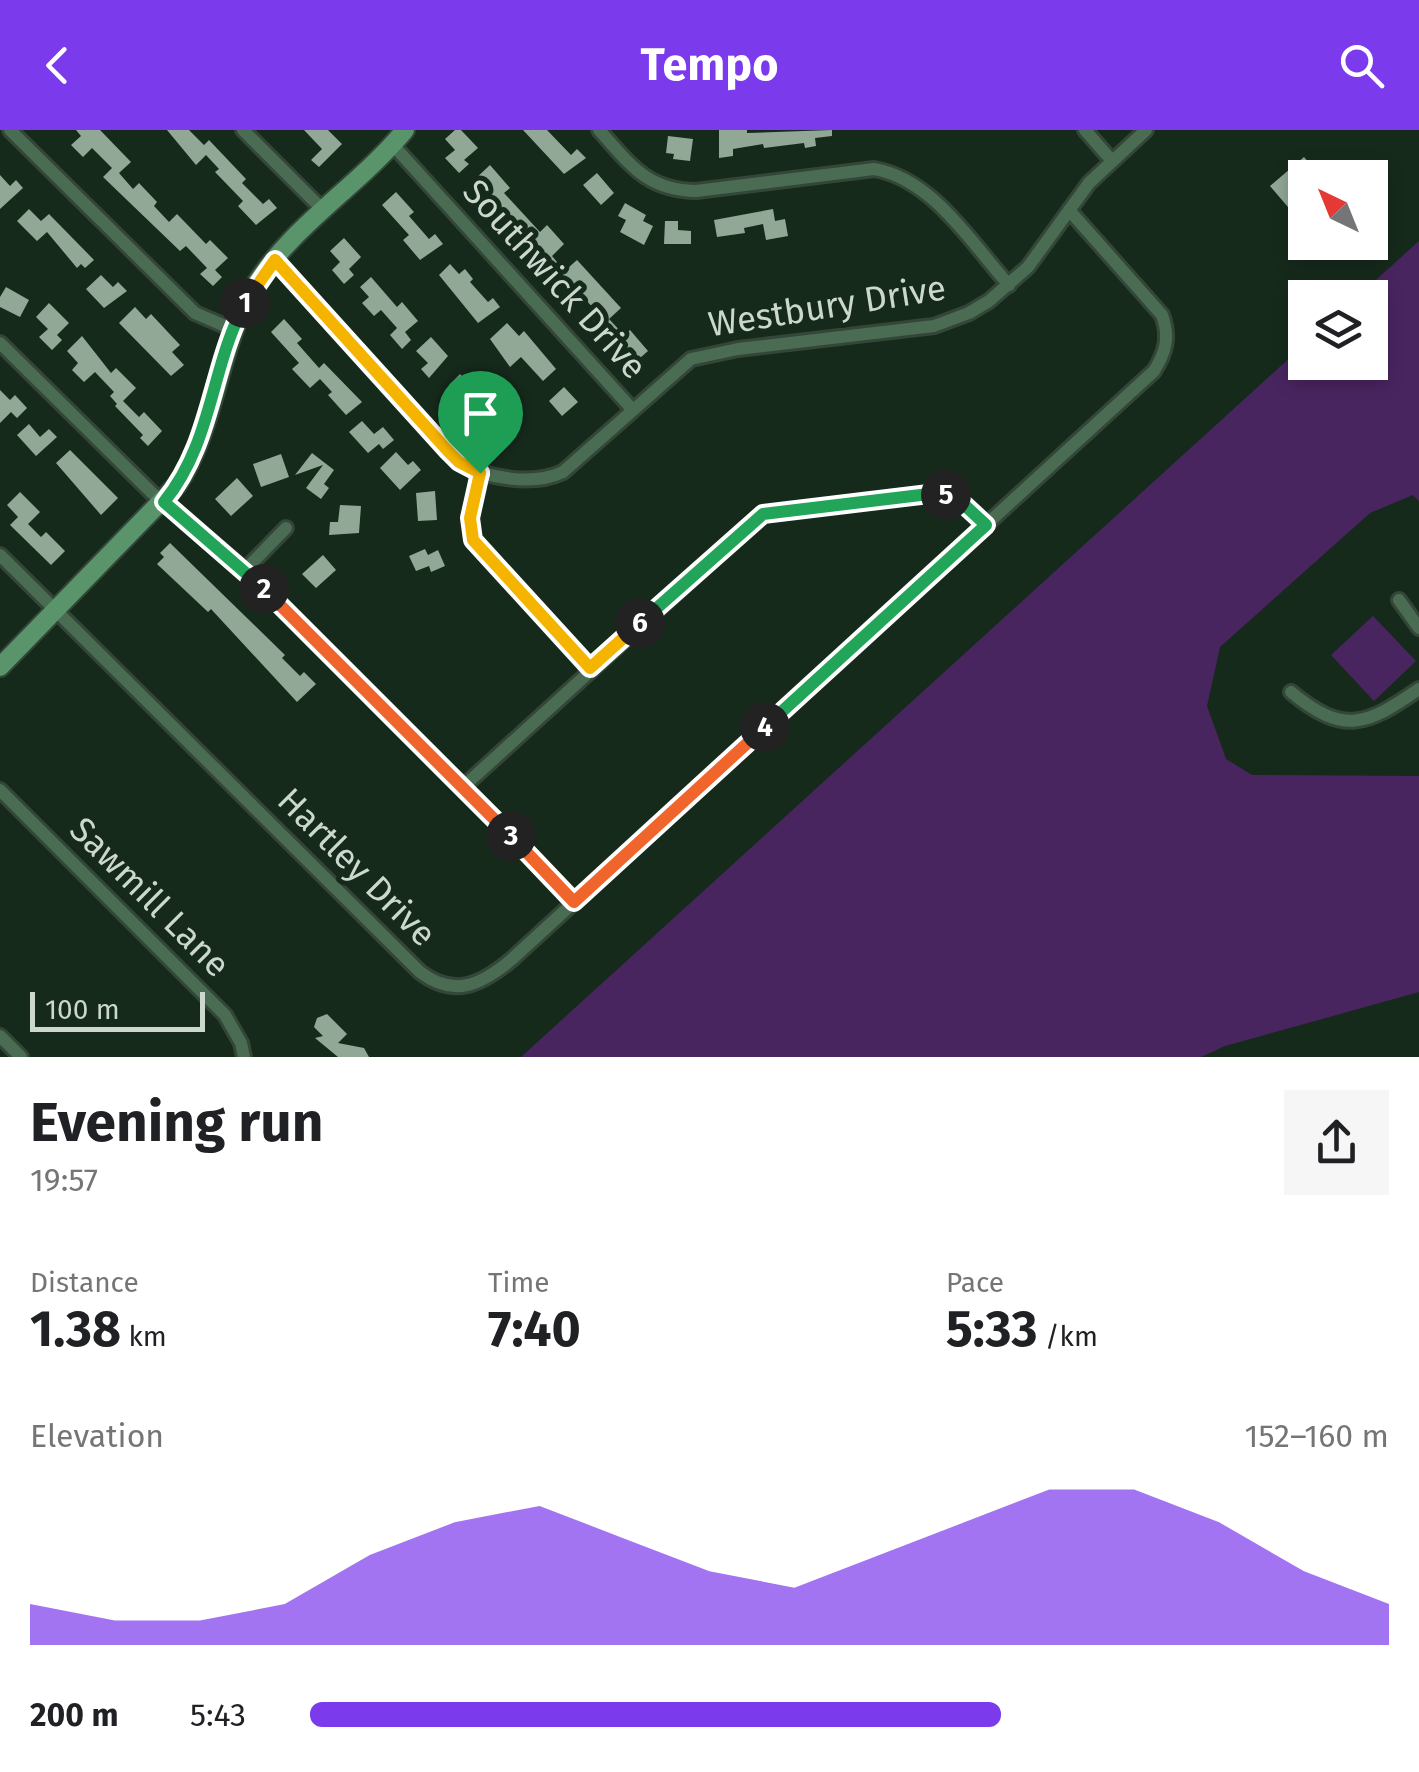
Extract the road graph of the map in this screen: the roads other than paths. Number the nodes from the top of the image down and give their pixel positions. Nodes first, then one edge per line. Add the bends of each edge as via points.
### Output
1 (10, 130) edge
2 (243, 130) edge
3 (600, 130) edge
4 (1085, 130) edge
5 (1146, 130) edge
6 (399, 138) edge
7 (1112, 161) junction
8 (1069, 210) junction
9 (324, 211) junction
10 (275, 260) junction
11 (1009, 285) junction
12 (232, 330) junction
13 (0, 343) edge
14 (632, 409) junction
15 (480, 473) junction
16 (164, 502) junction
17 (986, 525) junction
18 (286, 528) dead end
19 (0, 555) edge
20 (245, 570) junction
21 (1400, 600) dead end
22 (57, 610) junction
23 (1419, 628) edge
24 (0, 667) edge
25 (590, 668) junction
26 (1419, 689) edge
27 (1291, 692) dead end
28 (462, 787) junction
29 (0, 790) edge
30 (574, 902) junction
31 (0, 1036) edge
32 (21, 1057) edge
33 (244, 1057) edge

1 - 12 street via 195,313
2 - 9 street
3 - 11 street via 649,181 672,190 889,172 928,195
4 - 7 street
5 - 7 street, Westbury Drive
6 - 9 street
6 - 14 street, Southwick Drive
7 - 8 street, Westbury Drive
8 - 11 street, Westbury Drive
8 - 17 street, Hartley Drive via 1155,305 1166,347 1144,382
9 - 10 street
10 - 12 street
10 - 15 street, Westbury Drive via 448,451
11 - 14 street, Westbury Drive via 969,313 934,326 704,354
12 - 16 street via 191,464
13 - 16 street
14 - 15 street, Westbury Drive via 552,477
15 - 25 street via 470,518 473,540
16 - 20 street
16 - 22 street
17 - 25 street via 958,499 929,494 763,514
17 - 30 street, Hartley Drive
18 - 20 street
19 - 22 street, Hartley Drive
20 - 28 street
21 - 23 street
22 - 24 street
22 - 30 street, Hartley Drive via 431,980 456,988 490,978
25 - 28 street
26 - 27 street via 1364,722 1318,714
28 - 30 street
29 - 33 street, Sawmill Lane via 225,1015
31 - 32 street

